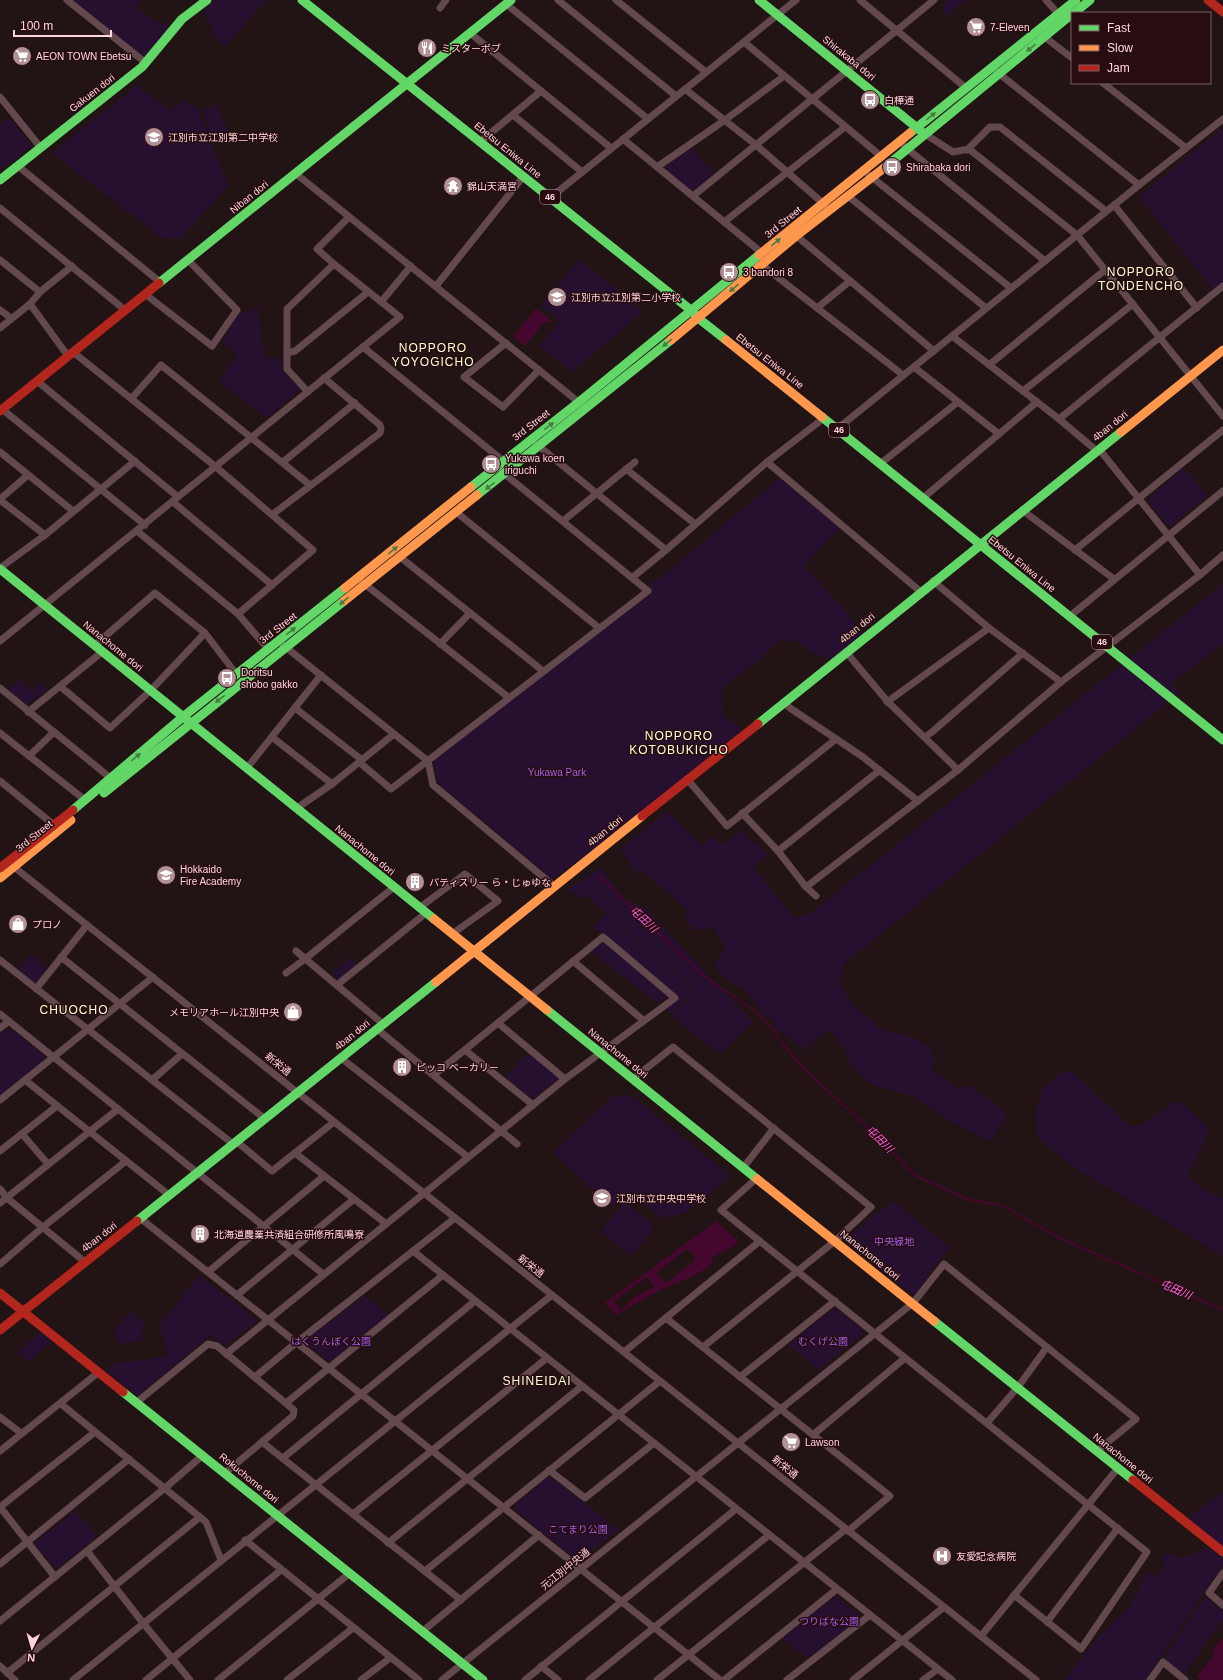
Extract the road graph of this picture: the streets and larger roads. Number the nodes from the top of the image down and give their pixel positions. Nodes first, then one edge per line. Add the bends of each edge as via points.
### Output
1 (67, 0) edge
2 (207, 0) edge
3 (302, 0) edge
4 (446, 0) edge
5 (558, 0) edge
6 (616, 0) edge
7 (759, 0) edge
8 (796, 0) edge
9 (860, 0) edge
10 (934, 0) edge
11 (1046, 0) edge
12 (1076, 0) edge
13 (1090, 0) edge
14 (1213, 1) edge
15 (508, 2) edge
16 (440, 8) dead end
17 (1073, 12) edge
18 (1223, 12) edge
19 (778, 15) junction
20 (1067, 16) edge
21 (897, 30) junction
22 (470, 33) junction
23 (1041, 34) junction
24 (744, 42) junction
25 (1071, 57) edge
26 (146, 63) junction
27 (992, 67) junction
28 (847, 71) junction
29 (706, 72) junction
30 (999, 73) junction
31 (784, 76) junction
32 (407, 84) junction
33 (1104, 84) edge
34 (966, 88) junction
35 (685, 89) junction
36 (541, 91) junction
37 (676, 96) junction
38 (0, 97) edge
39 (812, 100) junction
40 (513, 115) junction
41 (648, 119) junction
42 (1223, 119) edge
43 (725, 120) junction
44 (845, 127) junction
45 (917, 127) junction
46 (925, 134) junction
47 (623, 139) junction
48 (480, 142) junction
49 (900, 142) junction
50 (756, 145) junction
51 (41, 148) junction
52 (611, 148) junction
53 (1186, 148) junction
54 (907, 149) junction
55 (967, 150) junction
56 (882, 157) junction
57 (18, 166) junction
58 (657, 167) junction
59 (582, 172) junction
60 (864, 172) junction
61 (788, 173) junction
62 (295, 174) junction
63 (523, 177) junction
64 (872, 178) junction
65 (0, 180) edge
66 (1139, 185) junction
67 (693, 196) junction
68 (848, 196) junction
69 (550, 198) junction
70 (1114, 205) junction
71 (827, 207) junction
72 (0, 208) edge
73 (1106, 211) junction
74 (349, 217) junction
75 (724, 222) junction
76 (793, 233) junction
77 (1077, 235) junction
78 (762, 253) junction
79 (0, 260) edge
80 (188, 260) junction
81 (1045, 261) junction
82 (334, 264) junction
83 (762, 265) junction
84 (72, 266) junction
85 (410, 266) junction
86 (1105, 270) junction
87 (850, 281) junction
88 (160, 282) junction
89 (436, 286) junction
90 (1223, 286) edge
91 (1011, 288) junction
92 (40, 292) junction
93 (368, 292) junction
94 (145, 294) junction
95 (381, 302) junction
96 (30, 304) junction
97 (1133, 304) junction
98 (817, 308) junction
99 (986, 308) junction
100 (1197, 308) junction
101 (0, 310) edge
102 (125, 310) junction
103 (695, 315) junction
104 (11, 318) junction
105 (0, 328) edge
106 (952, 336) junction
107 (1160, 337) junction
108 (506, 343) junction
109 (363, 347) junction
110 (934, 350) junction
111 (1223, 350) edge
112 (287, 353) junction
113 (70, 354) junction
114 (989, 365) junction
115 (914, 367) junction
116 (539, 370) junction
117 (903, 375) junction
118 (1191, 376) junction
119 (324, 378) junction
120 (37, 381) junction
121 (1023, 390) junction
122 (308, 392) junction
123 (131, 399) junction
124 (958, 402) junction
125 (1037, 402) junction
126 (355, 403) junction
127 (582, 405) junction
128 (1, 410) edge
129 (1223, 416) edge
130 (824, 418) junction
131 (1059, 419) junction
132 (837, 429) junction
133 (1223, 430) edge
134 (999, 434) junction
135 (252, 437) junction
136 (532, 439) junction
137 (538, 446) junction
138 (1098, 450) junction
139 (0, 452) edge
140 (135, 461) junction
141 (283, 462) junction
142 (635, 462) dead end
143 (767, 462) junction
144 (500, 464) junction
145 (880, 464) junction
146 (216, 467) junction
147 (511, 468) junction
148 (626, 469) junction
149 (504, 474) junction
150 (28, 475) junction
151 (310, 485) junction
152 (101, 490) junction
153 (1223, 491) edge
154 (596, 494) junction
155 (923, 498) junction
156 (0, 499) edge
157 (1139, 499) junction
158 (175, 500) junction
159 (1022, 510) junction
160 (73, 511) junction
161 (456, 512) junction
162 (273, 514) junction
163 (563, 520) junction
164 (695, 524) junction
165 (145, 525) junction
166 (137, 531) junction
167 (44, 535) junction
168 (1168, 536) junction
169 (980, 544) junction
170 (666, 550) junction
171 (1075, 550) junction
172 (1223, 555) edge
173 (400, 557) junction
174 (0, 570) edge
175 (1200, 575) junction
176 (633, 577) junction
177 (1114, 579) junction
178 (362, 581) junction
179 (933, 581) junction
180 (272, 584) junction
181 (920, 592) junction
182 (45, 606) junction
183 (470, 613) junction
184 (238, 614) junction
185 (1070, 616) junction
186 (599, 628) junction
187 (989, 628) junction
188 (205, 633) junction
189 (0, 641) edge
190 (279, 641) junction
191 (95, 644) junction
192 (440, 644) junction
193 (1106, 646) junction
194 (286, 647) junction
195 (268, 649) junction
196 (102, 652) junction
197 (846, 652) junction
198 (1023, 653) junction
199 (543, 671) junction
200 (236, 675) junction
201 (321, 675) junction
202 (1061, 682) junction
203 (61, 687) junction
204 (0, 688) edge
205 (151, 690) junction
206 (508, 697) junction
207 (784, 702) junction
208 (887, 702) junction
209 (295, 708) junction
210 (28, 712) junction
211 (188, 719) junction
212 (54, 732) junction
213 (0, 733) edge
214 (394, 734) junction
215 (272, 737) junction
216 (925, 737) junction
217 (836, 739) junction
218 (1223, 740) edge
219 (29, 756) junction
220 (360, 761) junction
221 (428, 761) junction
222 (247, 768) junction
223 (880, 770) junction
224 (958, 770) junction
225 (687, 779) junction
226 (0, 781) edge
227 (114, 781) junction
228 (332, 784) junction
229 (85, 800) junction
230 (918, 801) junction
231 (296, 808) junction
232 (742, 813) junction
233 (54, 825) junction
234 (778, 851) junction
235 (0, 855) edge
236 (11, 864) junction
237 (0, 868) edge
238 (0, 878) edge
239 (554, 886) junction
240 (394, 887) junction
241 (806, 887) junction
242 (816, 896) dead end
243 (422, 910) junction
244 (87, 925) junction
245 (452, 934) junction
246 (296, 951) dead end
247 (473, 952) junction
248 (61, 957) junction
249 (305, 959) junction
250 (0, 960) edge
251 (573, 961) junction
252 (286, 973) dead end
253 (153, 977) junction
254 (337, 986) junction
255 (36, 988) junction
256 (530, 997) junction
257 (120, 1004) junction
258 (0, 1014) edge
259 (643, 1020) junction
260 (9, 1021) junction
261 (498, 1023) junction
262 (380, 1026) junction
263 (0, 1028) edge
264 (88, 1030) junction
265 (465, 1050) junction
266 (600, 1052) junction
267 (182, 1054) junction
268 (53, 1057) junction
269 (341, 1058) junction
270 (434, 1075) junction
271 (565, 1079) junction
272 (633, 1079) junction
273 (25, 1080) junction
274 (152, 1080) junction
275 (298, 1093) junction
276 (0, 1100) edge
277 (533, 1105) junction
278 (57, 1106) junction
279 (118, 1109) junction
280 (265, 1119) junction
281 (334, 1122) junction
282 (774, 1128) junction
283 (500, 1131) junction
284 (89, 1132) junction
285 (22, 1134) junction
286 (235, 1143) junction
287 (517, 1144) dead end
288 (0, 1151) edge
289 (295, 1153) junction
290 (468, 1157) junction
291 (126, 1161) junction
292 (48, 1164) junction
293 (743, 1168) junction
294 (197, 1173) junction
295 (324, 1176) junction
296 (757, 1178) junction
297 (0, 1189) edge
298 (423, 1192) junction
299 (169, 1195) junction
300 (7, 1198) junction
301 (354, 1199) junction
302 (0, 1203) edge
303 (140, 1218) junction
304 (455, 1218) junction
305 (385, 1223) junction
306 (264, 1226) junction
307 (43, 1227) junction
308 (760, 1241) junction
309 (835, 1241) junction
310 (293, 1250) junction
311 (413, 1251) junction
312 (85, 1262) junction
313 (0, 1264) edge
314 (797, 1271) junction
315 (208, 1272) junction
316 (323, 1274) junction
317 (443, 1275) junction
318 (0, 1293) edge
319 (237, 1295) junction
320 (552, 1295) junction
321 (475, 1301) junction
322 (835, 1301) junction
323 (913, 1303) junction
324 (23, 1311) junction
325 (666, 1318) junction
326 (268, 1319) junction
327 (510, 1328) junction
328 (0, 1330) edge
329 (875, 1333) junction
330 (297, 1342) junction
331 (703, 1347) junction
332 (1047, 1347) junction
333 (624, 1352) junction
334 (226, 1354) junction
335 (547, 1358) junction
336 (905, 1358) junction
337 (330, 1368) junction
338 (99, 1372) junction
339 (740, 1376) junction
340 (255, 1377) junction
341 (660, 1381) junction
342 (582, 1386) junction
343 (1018, 1387) junction
344 (362, 1393) junction
345 (137, 1402) junction
346 (286, 1403) junction
347 (61, 1404) junction
348 (780, 1409) junction
349 (618, 1414) junction
350 (0, 1417) edge
351 (395, 1421) junction
352 (987, 1423) junction
353 (95, 1432) junction
354 (21, 1433) junction
355 (814, 1434) junction
356 (262, 1442) junction
357 (654, 1443) junction
358 (738, 1443) junction
359 (432, 1450) junction
360 (0, 1451) edge
361 (1097, 1451) junction
362 (203, 1455) junction
363 (283, 1458) junction
364 (129, 1459) junction
365 (1118, 1468) junction
366 (549, 1470) junction
367 (225, 1473) junction
368 (696, 1476) junction
369 (468, 1479) junction
370 (315, 1484) junction
371 (165, 1488) junction
372 (1088, 1504) junction
373 (503, 1508) junction
374 (736, 1509) junction
375 (277, 1514) junction
376 (353, 1514) junction
377 (200, 1517) junction
378 (1118, 1528) junction
379 (847, 1530) junction
380 (539, 1535) junction
381 (769, 1535) junction
382 (245, 1540) junction
383 (27, 1542) junction
384 (388, 1543) junction
385 (87, 1551) junction
386 (1223, 1552) edge
387 (221, 1560) junction
388 (804, 1563) junction
389 (0, 1564) edge
390 (581, 1568) junction
391 (282, 1570) junction
392 (424, 1571) junction
393 (350, 1573) junction
394 (1223, 1573) edge
395 (55, 1577) junction
396 (114, 1586) junction
397 (837, 1589) junction
398 (1014, 1595) junction
399 (318, 1599) junction
400 (461, 1600) junction
401 (622, 1601) junction
402 (1223, 1605) edge
403 (944, 1607) junction
404 (870, 1615) junction
405 (0, 1621) edge
406 (1047, 1622) junction
407 (143, 1623) junction
408 (353, 1628) junction
409 (655, 1628) junction
410 (423, 1631) junction
411 (981, 1636) junction
412 (902, 1641) junction
413 (689, 1655) junction
414 (390, 1658) junction
415 (172, 1659) junction
416 (463, 1663) junction
417 (0, 1666) edge
418 (541, 1666) junction
419 (938, 1669) junction
420 (7, 1672) junction
421 (15, 1680) edge
422 (73, 1680) edge
423 (146, 1680) edge
424 (190, 1680) edge
425 (218, 1680) edge
426 (288, 1680) edge
427 (362, 1680) edge
428 (418, 1680) edge
429 (442, 1680) edge
430 (483, 1680) edge
431 (525, 1680) edge
432 (558, 1680) edge
433 (589, 1680) edge
434 (657, 1680) edge
435 (720, 1680) edge
436 (724, 1680) edge
437 (787, 1680) edge
438 (853, 1680) edge
439 (923, 1680) edge
440 (952, 1680) edge
441 (1036, 1680) edge
442 (1150, 1680) edge
443 (1185, 1680) edge

1 - 26 street
2 - 26 street, Gakuen dori via 182,19
3 - 32 street, Ebetsu Eniwa Line / 46
4 - 16 street
5 - 37 street
6 - 29 street
7 - 19 street, Shirakaba dori
8 - 19 street
9 - 21 street
10 - 21 street
11 - 20 street
12 - 20 street, 3rd Street
13 - 17 street, 3rd Street
14 - 18 street
15 - 22 street, Niban dori
15 - 41 street
19 - 24 street
19 - 28 street, Shirakaba dori
20 - 23 street, 3rd Street
21 - 28 street
21 - 34 street
22 - 32 street, Niban dori
22 - 36 street
23 - 25 street
23 - 27 street, 3rd Street
23 -> 30 street, 3rd Street
24 - 29 street
24 - 31 street
26 - 51 street, Gakuen dori
27 - 30 street
27 - 34 street, 3rd Street
28 - 39 street
28 - 45 street, Shirakaba dori
29 - 35 street
30 - 46 street, 3rd Street
30 - 66 street
31 - 39 street
31 - 43 street
32 - 48 street, Ebetsu Eniwa Line / 46
32 - 62 street, Niban dori
33 - 53 street
45 -> 34 street, 3rd Street
35 - 37 street
35 - 43 street
36 - 40 street
36 - 52 street
37 - 41 street
38 - 51 street
39 - 44 street
39 - 50 street
40 - 48 street
40 - 59 street
41 - 47 street
42 - 53 street
43 - 50 street
43 - 58 street
44 - 56 street
44 - 61 street
45 - 46 street, Shirakaba dori
45 - 49 street, 3rd Street
46 - 54 street, 3rd Street
46 - 55 street via 953,152
47 - 52 street
47 - 58 street
48 - 63 street, Ebetsu Eniwa Line / 46
49 - 54 street
49 - 56 street, 3rd Street
50 - 61 street
50 - 67 street
51 - 57 street, Gakuen dori
52 - 59 street
53 - 66 street
54 - 64 street, 3rd Street
54 - 81 street
55 - 73 street via 990,127 1000,127
55 - 77 street via 969,149
56 - 60 street, 3rd Street
57 - 65 street, Gakuen dori
57 - 88 street
58 - 67 street
59 - 69 street
60 - 64 street
60 - 71 street, 3rd Street
61 - 71 street
61 - 75 street
62 - 74 street
62 - 80 street, Niban dori
63 - 69 street, Ebetsu Eniwa Line / 46
63 - 89 street
64 - 68 street, 3rd Street
64 - 91 street
66 - 70 street
67 - 75 street
68 - 71 street, 3rd Street
68 - 99 street
69 - 103 street, Ebetsu Eniwa Line / 46
70 - 73 street
70 - 100 street
71 - 76 street, 3rd Street
72 - 84 street
73 - 77 street
74 - 82 street via 317,249
74 - 85 street
75 - 78 street
78 -> 76 street, 3rd Street
76 - 83 street, 3rd Street
76 - 87 street
77 - 81 street
77 - 86 street
78 - 103 street, 3rd Street
79 - 92 street
80 - 88 street, Niban dori
80 - 94 street via 237,310 212,346
81 - 91 street
82 - 93 street
82 - 112 street via 286,309
83 - 98 street
83 -> 103 street, 3rd Street
84 - 92 street
84 - 102 street
85 - 89 street
85 - 95 street
86 - 97 street
86 - 114 street
87 - 98 street
87 - 110 street
88 - 94 street, Niban dori
89 - 108 street
90 - 100 street
91 - 99 street
92 - 96 street
93 - 95 street
93 - 112 street via 295,351
94 - 102 street, Niban dori
95 - 109 street via 400,317
96 - 104 street
96 - 113 street
97 - 107 street
97 - 121 street
98 - 117 street
99 - 106 street
100 - 107 street
101 - 104 street
102 - 113 street, Niban dori
103 - 127 street, 3rd Street
103 - 130 street, Ebetsu Eniwa Line / 46
104 - 105 street
106 - 110 street
106 - 114 street
107 - 118 street
107 - 131 street
108 - 116 street
108 - 116 street via 464,377 503,407
109 - 119 street
109 - 144 street
110 - 115 street
111 - 118 street, 4ban dori
112 - 122 street via 287,369
113 - 120 street, Niban dori
113 - 123 street
114 - 121 street
115 - 117 street
115 - 124 street
116 - 127 street
117 - 132 street
118 - 129 street
118 - 138 street, 4ban dori
119 - 122 street
119 - 126 street
120 - 128 street, Niban dori
120 - 140 street
121 - 125 street
122 - 135 street
123 - 135 street via 161,365
123 - 146 street
124 - 134 street
124 - 145 street
125 - 131 street
125 - 134 street
126 - 141 street
126 - 151 street via 380,425 380,433
136 -> 127 street, 3rd Street
127 - 137 street, 3rd Street
128 - 152 street
130 - 132 street, Ebetsu Eniwa Line / 46
130 - 143 street
131 - 138 street
132 - 145 street, Ebetsu Eniwa Line / 46
133 - 157 street
134 - 155 street
135 - 141 street
135 - 146 street
136 - 137 street
136 - 144 street, 3rd Street
137 - 147 street, 3rd Street
137 - 154 street
138 - 157 street
138 - 159 street, 4ban dori
139 - 150 street
140 - 152 street
140 - 158 street
141 - 151 street
142 - 148 street
143 - 164 street
143 - 181 street
144 - 147 street
144 - 149 street
178 -> 144 street, 3rd Street
145 - 155 street, Ebetsu Eniwa Line / 46
146 - 158 street
146 - 162 street
147 - 149 street, 3rd Street
148 - 154 street
148 - 164 street
149 -> 161 street, 3rd Street
149 - 163 street
150 - 156 street
150 - 160 street
151 - 162 street
152 - 160 street
152 - 165 street
153 - 168 street
154 - 163 street
154 - 170 street
155 - 169 street, Ebetsu Eniwa Line / 46
156 - 167 street
157 - 168 street
157 - 171 street
158 - 165 street
158 - 180 street
159 - 169 street, 4ban dori
159 - 171 street
160 - 167 street
161 - 173 street, 3rd Street
161 - 186 street
162 - 180 street via 313,550
163 - 176 street
164 - 170 street
165 - 166 street
166 - 182 street
166 - 184 street
167 - 174 street
168 - 175 street
168 - 177 street
169 - 179 street, 4ban dori
169 - 185 street, Ebetsu Eniwa Line / 46
170 - 176 street
171 - 177 street
172 - 175 street
173 - 178 street, 3rd Street
173 - 183 street
174 - 182 street, Nanachome dori
175 - 193 street
176 - 186 street via 648,591
177 - 185 street
190 -> 178 street, 3rd Street
178 - 192 street
178 -> 194 street, 3rd Street
179 - 181 street, 4ban dori
179 - 187 street
180 - 184 street
181 - 197 street, 4ban dori
182 - 189 street
182 - 191 street, Nanachome dori
183 - 192 street
183 - 199 street
184 - 195 street
185 - 193 street, Ebetsu Eniwa Line / 46
186 - 199 street
187 - 198 street
187 - 208 street
188 - 191 street via 155,593
188 - 200 street
188 - 205 street
190 - 194 street
190 - 195 street, 3rd Street
191 - 196 street, Nanachome dori
192 - 206 street
193 - 202 street
193 - 218 street, Ebetsu Eniwa Line / 46
194 - 201 street
194 -> 211 street, 3rd Street
195 - 200 street, 3rd Street
196 - 203 street
196 - 205 street, Nanachome dori
197 - 207 street, 4ban dori
197 - 208 street
198 - 202 street
198 - 216 street
199 - 206 street
200 - 211 street, 3rd Street
201 - 209 street
201 - 214 street
202 - 224 street
203 - 205 street via 110,728
203 - 210 street
204 - 210 street
205 - 211 street, Nanachome dori
206 - 221 street
207 - 217 street
207 - 225 street, 4ban dori
208 - 216 street
209 - 215 street
209 - 220 street
210 - 212 street
211 - 222 street, Nanachome dori
211 - 227 street, 3rd Street
212 - 219 street
212 - 227 street
213 - 219 street
214 - 220 street
214 - 221 street
215 - 222 street
215 - 228 street
216 - 224 street
217 - 223 street
217 - 232 street
219 - 229 street
220 - 221 street via 391,789
220 - 228 street
221 - 239 street via 433,785
222 - 231 street, Nanachome dori
223 - 230 street
223 - 234 street
224 - 230 street
225 - 232 street via 727,826
225 - 239 street, 4ban dori
226 - 233 street
227 - 229 street, 3rd Street
227 - 236 street, 3rd Street
228 - 231 street
229 - 233 street, 3rd Street
230 - 241 street
231 - 240 street, Nanachome dori
232 - 234 street
233 - 236 street, 3rd Street
234 - 241 street
235 - 236 street
236 - 237 street, 3rd Street
236 - 238 street, 3rd Street
236 - 244 street, 新栄通
239 - 247 street, 4ban dori
240 - 243 street, Nanachome dori
240 - 249 street
241 - 242 street
243 - 245 street, Nanachome dori
243 - 245 street via 465,874 498,901
243 - 254 street
244 - 248 street
244 - 253 street, 新栄通
245 - 247 street, Nanachome dori
246 - 249 street
247 - 256 street, Nanachome dori
247 - 262 street, 4ban dori
248 - 255 street
248 - 257 street
249 - 252 street
249 - 254 street
250 - 255 street
251 - 256 street
251 - 259 street
251 - 259 street via 603,937 675,998
253 - 257 street
253 - 275 street, 新栄通
254 - 262 street
255 - 264 street
256 - 261 street
256 - 266 street, Nanachome dori
257 - 264 street
257 - 267 street
258 - 260 street
259 - 266 street
260 - 263 street
260 - 268 street
261 - 265 street
261 - 271 street
262 - 269 street, 4ban dori
262 - 270 street
264 - 268 street
264 - 274 street
265 - 270 street
265 - 277 street
266 - 271 street
266 - 272 street, Nanachome dori
267 - 274 street
267 - 280 street
268 - 273 street
268 - 279 street
269 - 275 street, 4ban dori
269 - 290 street
270 - 283 street
271 - 277 street
272 - 282 street via 673,1046
272 - 293 street, Nanachome dori
273 - 276 street
273 - 278 street
274 - 286 street
275 - 280 street, 4ban dori
275 - 281 street, 新栄通
277 - 283 street
278 - 284 street
278 - 285 street
279 - 284 street
279 - 294 street
280 - 286 street, 4ban dori
281 - 289 street
281 - 298 street, 新栄通
282 - 293 street
282 - 309 street via 872,1207
283 - 287 street
283 - 290 street
284 - 291 street
284 - 292 street
285 - 288 street
285 - 292 street
286 - 289 street via 272,1170
286 - 294 street, 4ban dori
289 - 295 street
290 - 298 street
291 - 299 street
291 - 307 street
292 - 300 street
293 - 296 street, Nanachome dori
294 - 299 street, 4ban dori
294 - 306 street
295 - 301 street
295 - 306 street
296 - 308 street via 721,1210
296 - 309 street, Nanachome dori
297 - 300 street
298 - 304 street, 新栄通
298 - 305 street
299 - 303 street, 4ban dori
300 - 302 street
300 - 307 street
301 - 305 street
301 - 310 street
303 - 312 street, 4ban dori
303 - 315 street
304 - 311 street
304 - 320 street, 新栄通
305 - 316 street
306 - 310 street
306 - 315 street
307 - 312 street
307 - 313 street
308 - 314 street
308 - 325 street
309 - 314 street
309 - 323 street, Nanachome dori
310 - 316 street
310 - 319 street
311 - 317 street
311 - 330 street
312 - 324 street, 4ban dori
314 - 322 street
314 - 331 street
315 - 319 street
316 - 326 street
317 - 321 street
317 - 337 street
318 - 324 street, Rokuchome dori
319 - 326 street
320 - 327 street
320 - 333 street, 新栄通
321 - 327 street
321 - 344 street
322 - 329 street
322 - 339 street
323 - 329 street, 元江別中央通
323 - 332 street, 元江別中央通 via 944,1264
323 - 343 street, Nanachome dori
324 - 328 street, 4ban dori
324 - 338 street, Rokuchome dori
325 - 331 street
325 - 333 street
326 - 330 street
326 - 334 street
327 - 335 street
327 - 351 street
329 - 336 street
329 - 348 street, 元江別中央通
330 - 337 street
330 - 340 street
331 - 339 street
332 - 343 street
332 - 361 street via 1136,1419
333 - 341 street, 新栄通
334 - 340 street
334 - 345 street via 216,1346 208,1344
335 - 342 street
335 - 359 street
336 - 352 street
336 - 355 street
337 - 344 street
337 - 346 street
338 - 345 street, Rokuchome dori
338 - 347 street
339 - 348 street
340 - 346 street
341 - 349 street
341 - 358 street, 新栄通
342 - 349 street
342 - 369 street
343 - 352 street
343 - 361 street, Nanachome dori
344 - 351 street
344 - 363 street
345 - 362 street, Rokuchome dori
346 - 356 street via 294,1410 292,1416
347 - 353 street
347 - 354 street
348 - 355 street
348 - 358 street, 元江別中央通
349 - 357 street
349 - 366 street
350 - 354 street
351 - 359 street
351 - 370 street
352 - 372 street
353 - 364 street
353 - 383 street via 0,1507
354 - 360 street
355 - 379 street via 890,1496
356 - 363 street
356 - 367 street
357 - 366 street via 585,1498
357 - 368 street
358 - 368 street, 元江別中央通
358 - 379 street, 新栄通
359 - 369 street
359 - 376 street
361 - 365 street, Nanachome dori
362 - 367 street, Rokuchome dori
362 - 371 street
363 - 370 street
364 - 371 street
364 - 383 street
365 - 372 street
365 - 386 street, Nanachome dori
366 - 373 street
367 - 375 street, Rokuchome dori
368 - 374 street
368 - 390 street, 元江別中央通
369 - 373 street
369 - 384 street
370 - 375 street
370 - 376 street
371 - 377 street
371 - 385 street
372 - 378 street
372 - 398 street
373 - 380 street
373 - 392 street
374 - 381 street
374 - 401 street
375 - 382 street
375 - 393 street, Rokuchome dori
376 - 384 street
377 - 387 street via 206,1522
377 - 396 street
378 - 406 street
378 - 406 street via 1147,1552 1081,1649
379 - 388 street
379 - 403 street, 新栄通
380 - 390 street
380 - 400 street
381 - 388 street
381 - 409 street
382 - 387 street
382 - 391 street
383 - 389 street
383 - 395 street
384 - 392 street
385 - 395 street
385 - 396 street
387 - 407 street
388 - 397 street
388 - 413 street
390 - 401 street
390 - 416 street, 元江別中央通
391 - 399 street
391 - 415 street
392 - 400 street
393 - 399 street
393 - 410 street, Rokuchome dori
394 - 402 street via 1209,1593
395 - 405 street
396 - 407 street
396 - 420 street
397 - 404 street
397 - 436 street
398 - 406 street
398 - 411 street
399 - 408 street
399 - 425 street
400 - 410 street
401 - 409 street
401 - 418 street
403 - 411 street, 新栄通
403 - 412 street
404 - 412 street
404 - 437 street
407 - 415 street
407 - 422 street
408 - 414 street
408 - 426 street
409 - 413 street
409 - 433 street
410 - 416 street, Rokuchome dori
411 - 441 street, 新栄通
412 - 419 street
412 - 438 street
413 - 434 street
413 - 435 street
414 - 427 street
414 - 428 street
415 - 423 street
415 - 424 street
416 - 429 street, 元江別中央通
416 - 430 street, Rokuchome dori
417 - 420 street
418 - 431 street
418 - 432 street
419 - 439 street
419 - 440 street
420 - 421 street
442 - 443 street via 1162,1662

